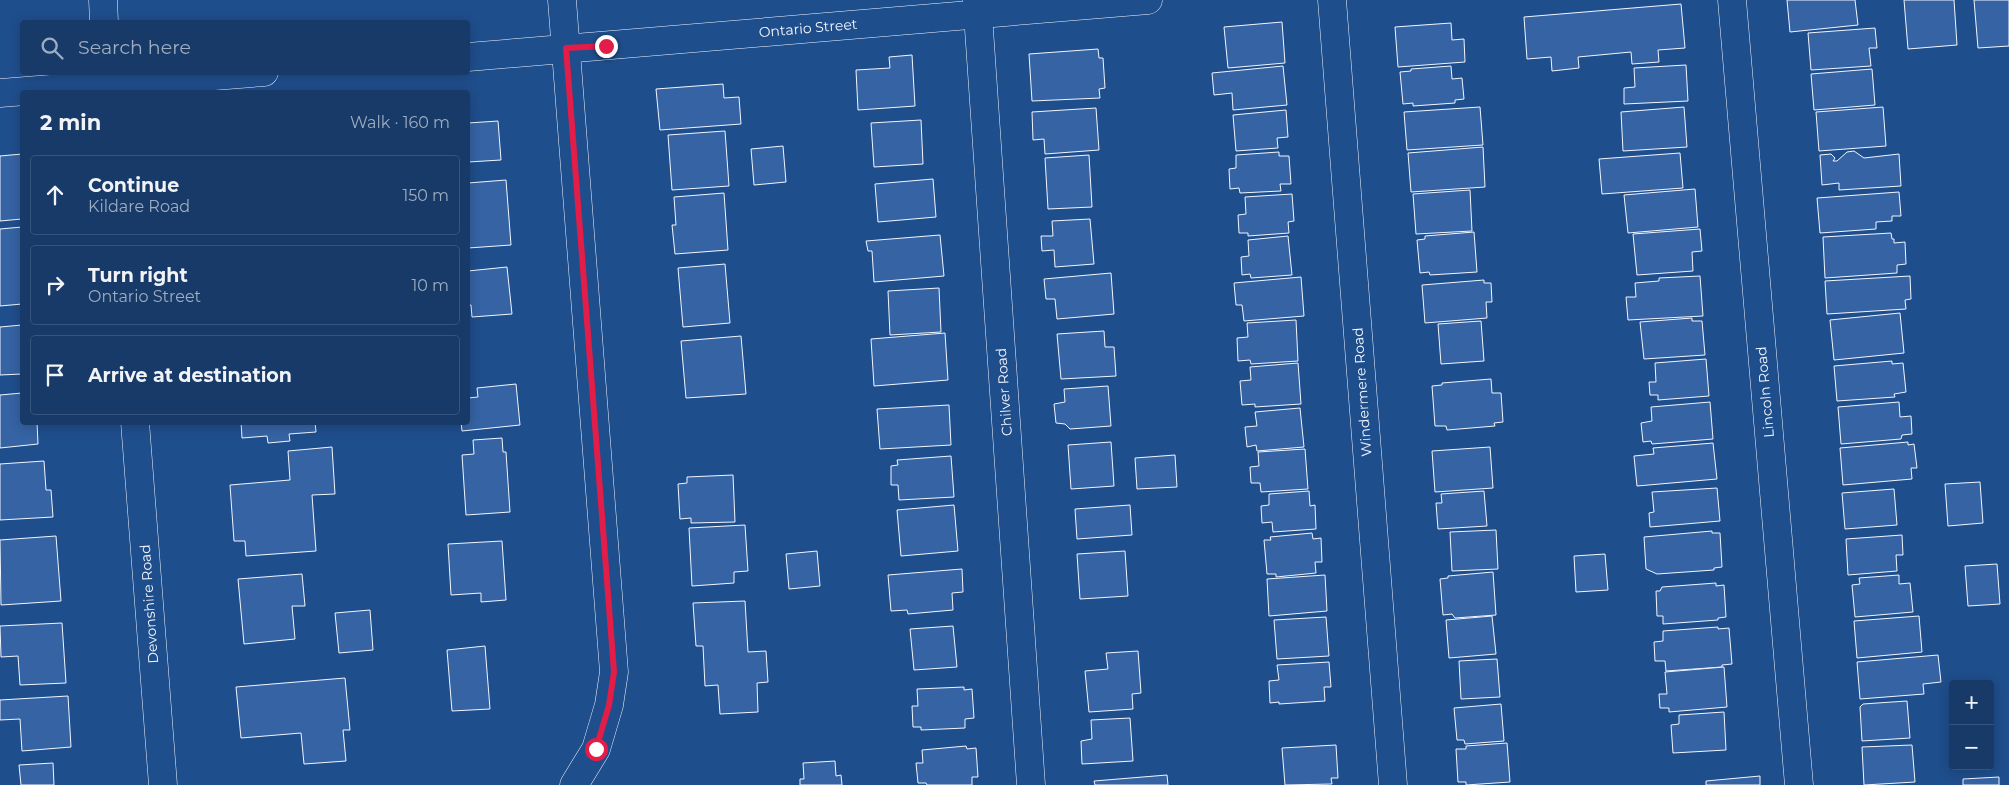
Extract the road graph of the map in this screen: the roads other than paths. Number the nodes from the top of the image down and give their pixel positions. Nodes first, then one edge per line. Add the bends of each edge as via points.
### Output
1 (102, 0) edge
2 (562, 0) edge
3 (1148, 0) edge
4 (1332, 0) edge
5 (1732, 0) edge
6 (978, 7) edge
7 (104, 20) edge
8 (566, 48) junction
9 (470, 57) edge
10 (221, 75) edge
11 (108, 83) edge
12 (32, 90) edge
13 (20, 91) edge
14 (0, 93) edge
15 (135, 425) edge
16 (163, 785) edge
17 (574, 785) edge
18 (1031, 785) edge
19 (1393, 785) edge
20 (1799, 785) edge

1 - 7 street
2 - 8 street
3 - 6 street, Ontario Street
4 - 19 street, Windermere Road
5 - 20 street, Lincoln Road
6 - 8 street, Ontario Street
6 - 18 street, Chilver Road
8 - 9 street, Ontario Street
8 - 17 street via 614,672 609,705 596,749
10 - 11 street
11 - 12 street
13 - 14 street
15 - 16 street, Devonshire Road

